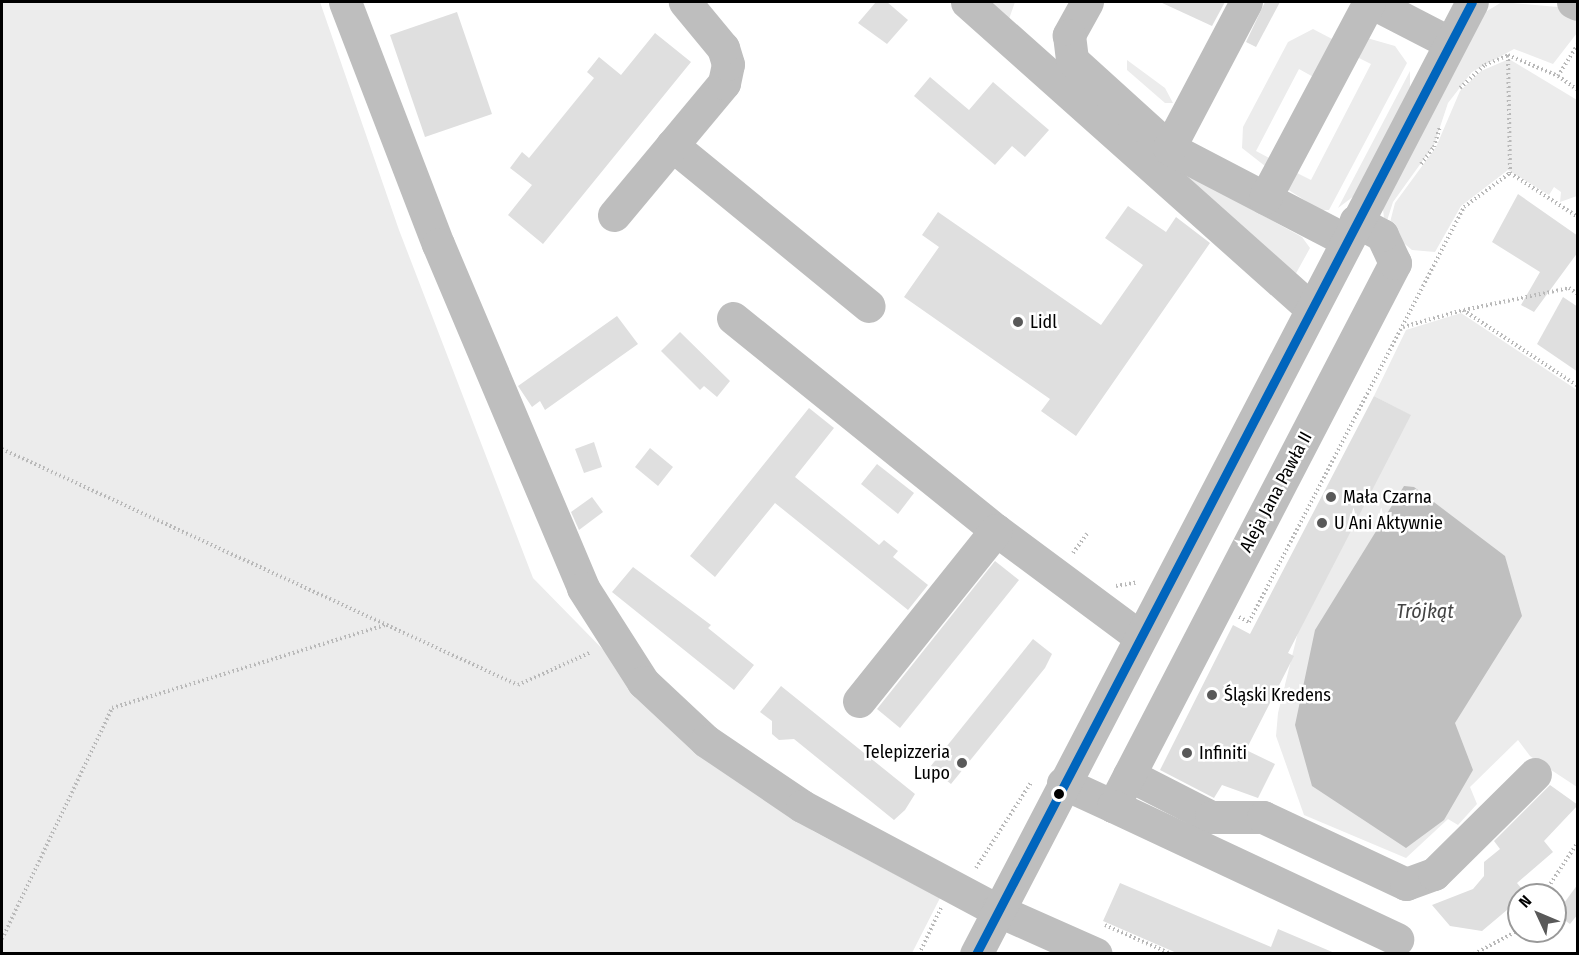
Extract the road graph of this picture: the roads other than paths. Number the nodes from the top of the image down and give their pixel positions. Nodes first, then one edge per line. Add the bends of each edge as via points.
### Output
1 (345, 2) edge
2 (684, 2) edge
3 (967, 2) edge
4 (1087, 2) edge
5 (1246, 2) edge
6 (1370, 2) edge
7 (1472, 2) edge
8 (1450, 43) junction
9 (672, 145) junction
10 (1169, 148) junction
11 (1266, 198) junction
12 (614, 215) dead end
13 (1351, 231) junction
14 (868, 306) dead end
15 (1311, 308) junction
16 (733, 318) dead end
17 (996, 530) junction
18 (1140, 637) junction
19 (859, 701) dead end
20 (1535, 774) dead end
21 (1129, 775) junction
22 (1049, 780) junction
23 (1113, 806) junction
24 (997, 910) junction
25 (1410, 946) edge
26 (976, 954) edge
27 (1096, 954) edge

1 - 24 street via 447,265 584,588 643,682 706,741 802,806
2 - 9 street via 723,48 728,64 724,83
3 - 15 street
4 - 10 street via 1069,35 1072,60
5 - 10 street
6 - 8 street
6 - 11 street
7 - 8 street
8 - 13 street
9 - 12 street
9 - 14 street
10 - 11 street
11 - 13 street
13 - 15 street
13 - 21 street, Aleja Jana Pawła II via 1382,235 1395,263
15 - 18 street
16 - 17 street
17 - 18 street
17 - 19 street
18 - 22 street
20 - 21 street via 1434,874 1406,885 1263,817 1211,817
21 - 23 street, Aleja Jana Pawła II
22 - 23 street
22 - 24 street
23 - 25 street
24 - 26 street
24 - 27 street

